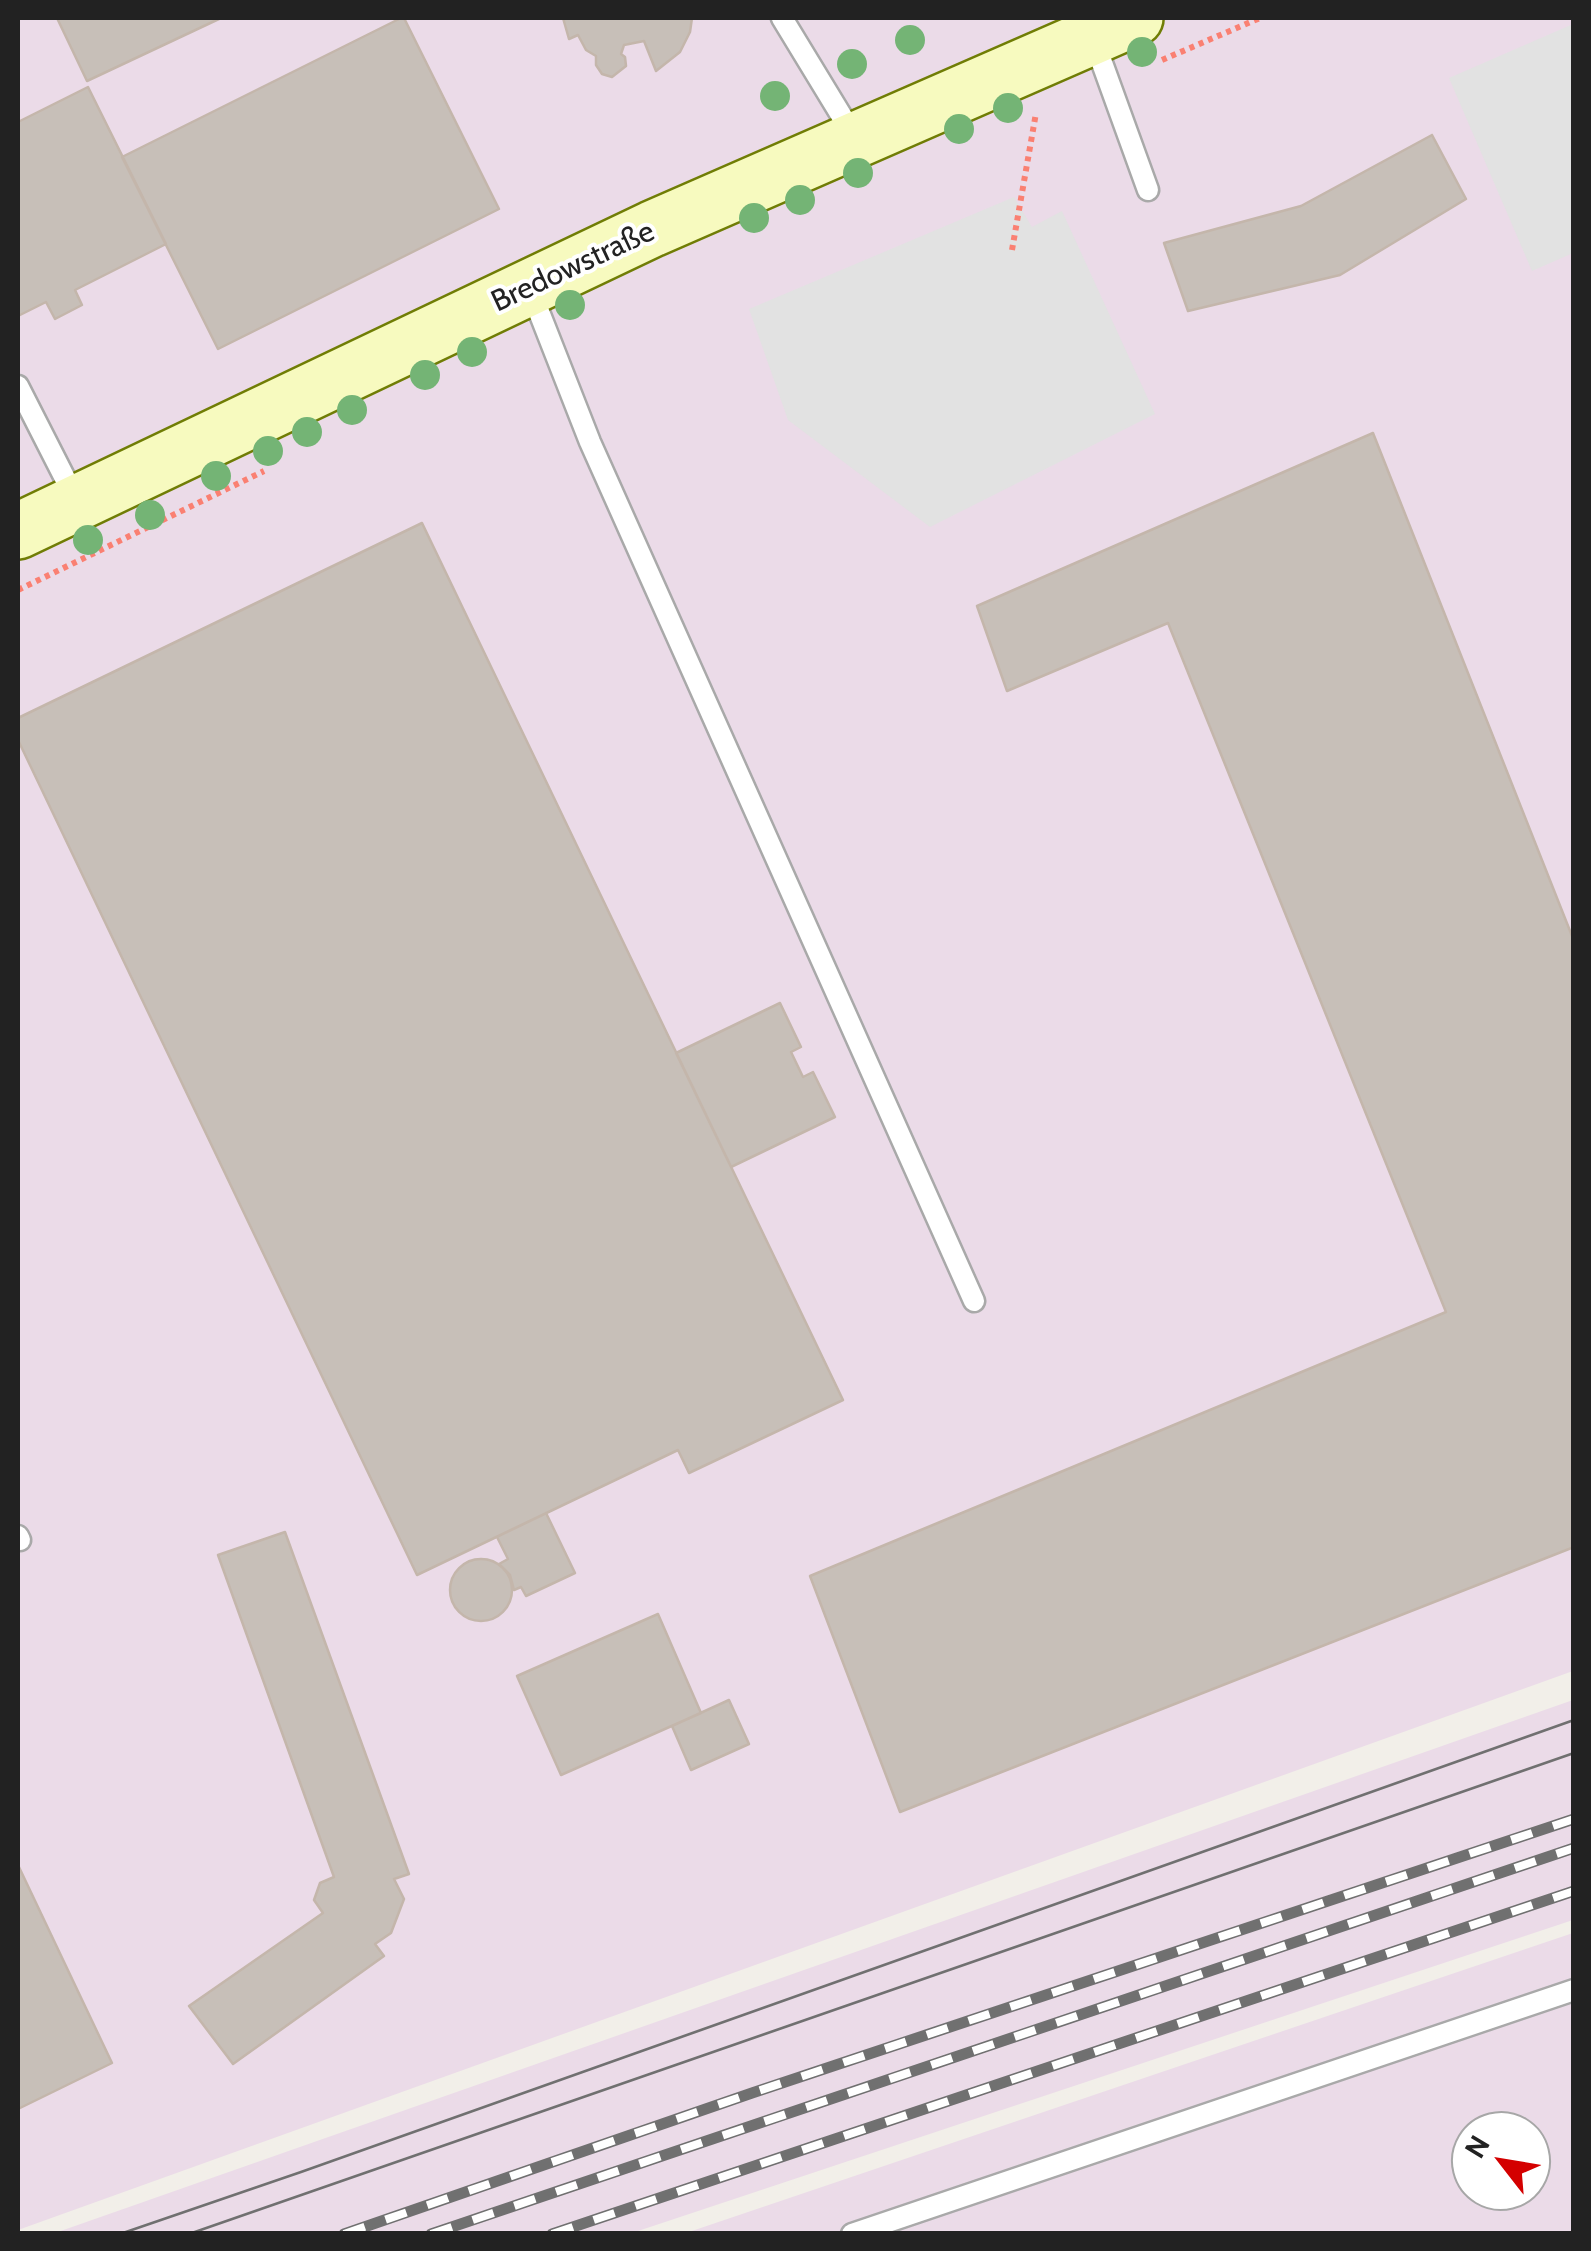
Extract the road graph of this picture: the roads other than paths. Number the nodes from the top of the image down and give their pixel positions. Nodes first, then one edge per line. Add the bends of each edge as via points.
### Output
1 (782, 18) edge
2 (1086, 60) edge
3 (856, 140) junction
4 (1148, 190) dead end
5 (530, 287) junction
6 (18, 386) edge
7 (77, 502) junction
8 (18, 531) edge
9 (974, 1300) dead end
10 (1574, 1990) edge
11 (852, 2234) edge

1 - 3 lane
2 - 3 street, Bredowstraße
2 - 4 lane
3 - 5 street, Bredowstraße
5 - 7 street, Bredowstraße
5 - 9 lane via 590,442
6 - 7 lane
7 - 8 street, Bredowstraße
10 - 11 lane

